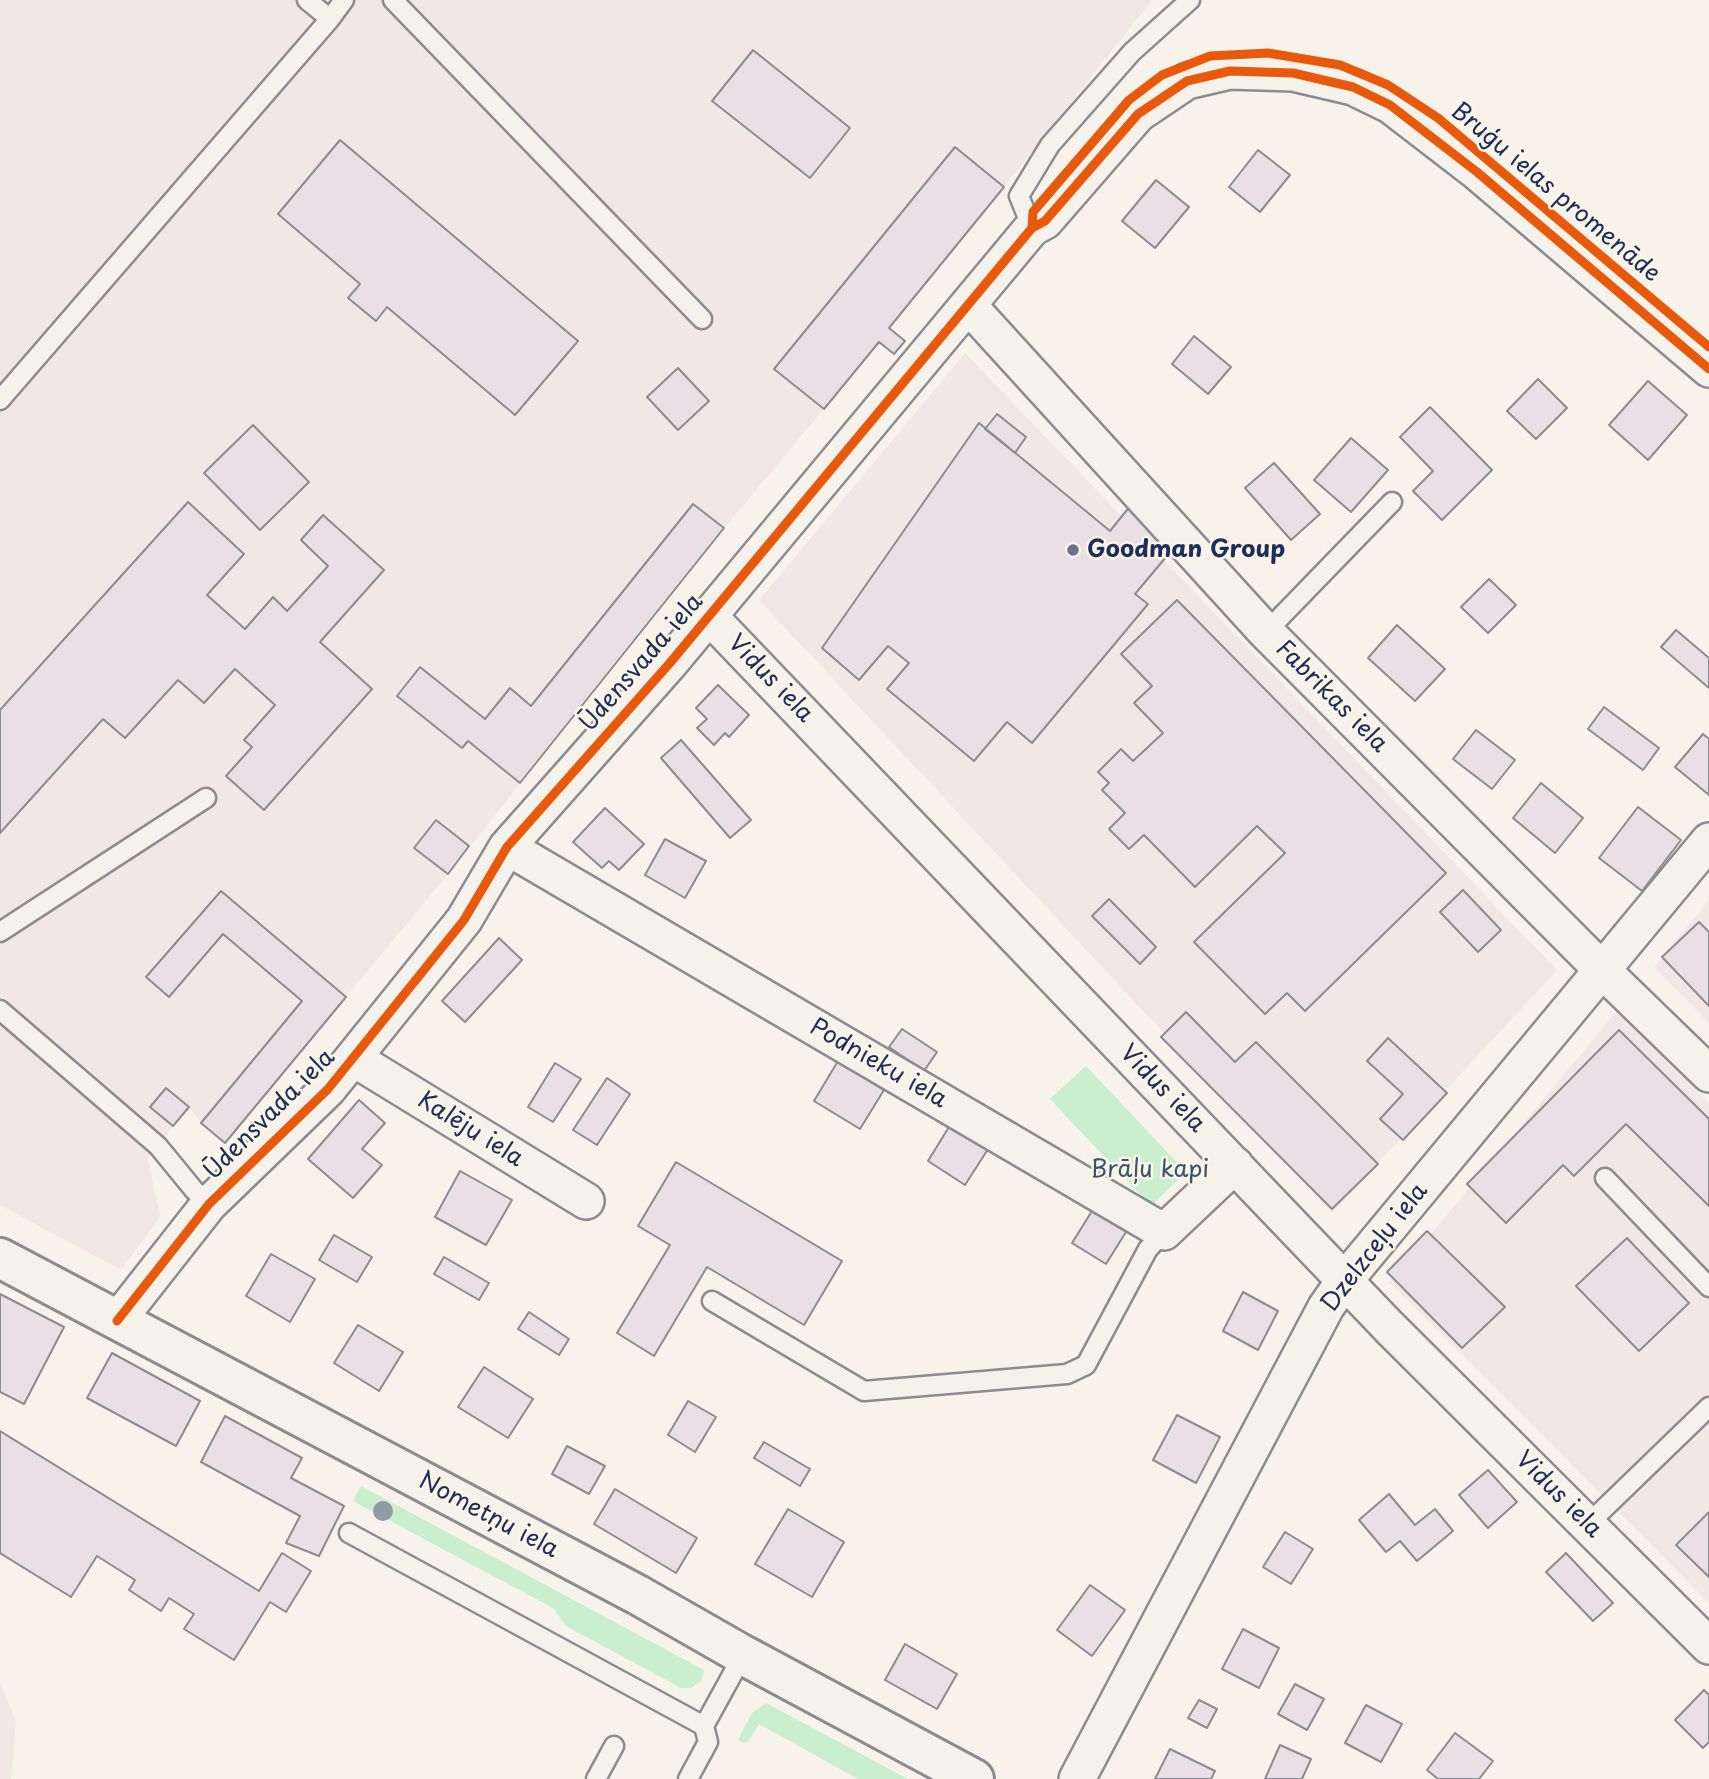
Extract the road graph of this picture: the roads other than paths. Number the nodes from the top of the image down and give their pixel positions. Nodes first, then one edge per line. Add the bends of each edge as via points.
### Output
1 (307, 0) edge
2 (344, 0) edge
3 (393, 0) edge
4 (1190, 0) edge
5 (330, 19) junction
6 (1039, 224) junction
7 (968, 305) junction
8 (702, 319) dead end
9 (1709, 369) edge
10 (0, 400) edge
11 (1392, 502) dead end
12 (709, 616) junction
13 (1266, 632) junction
14 (206, 798) dead end
15 (1709, 841) edge
16 (508, 847) junction
17 (0, 932) edge
18 (1603, 971) junction
19 (0, 1010) edge
20 (353, 1058) junction
21 (1709, 1074) edge
22 (1235, 1165) junction
23 (1605, 1178) dead end
24 (586, 1201) dead end
25 (209, 1204) junction
26 (1164, 1232) junction
27 (0, 1258) edge
28 (1345, 1280) junction
29 (1709, 1287) edge
30 (712, 1301) dead end
31 (117, 1321) junction
32 (1709, 1407) edge
33 (1587, 1524) junction
34 (349, 1533) dead end
35 (1709, 1646) edge
36 (743, 1655) junction
37 (704, 1726) junction
38 (614, 1746) dead end
39 (596, 1779) edge
40 (688, 1779) edge
41 (974, 1779) edge
42 (1077, 1779) edge

1 - 5 lane
2 - 5 lane
3 - 8 lane
4 - 6 lane via 1132,52 1050,145 1019,196
5 - 10 lane
6 - 7 street, Ūdensvada iela
6 - 9 street, Ūdensvada iela via 1138,114 1187,81 1230,71 1293,73 1353,87 1390,104
7 - 12 street, Ūdensvada iela
7 - 13 street, Fabrikas iela
11 - 13 lane
12 - 16 street, Ūdensvada iela
12 - 22 street, Vidus iela
13 - 18 street, Fabrikas iela
14 - 17 lane
15 - 18 street, Dzelzceļu iela
16 - 20 street, Ūdensvada iela via 464,920
16 - 26 street, Podnieku iela
18 - 21 street, Fabrikas iela
18 - 28 street, Dzelzceļu iela
19 - 25 lane via 158,1146
20 - 24 street, Kalēju iela
20 - 25 street, Ūdensvada iela via 328,1089
22 - 26 street
22 - 28 street, Vidus iela
23 - 29 lane
25 - 31 street, Ūdensvada iela
26 - 30 lane via 1148,1250 1086,1365 1067,1374 864,1391
27 - 31 street, Nometņu iela
28 - 33 street, Vidus iela
28 - 42 street, Dzelzceļu iela via 1326,1307
31 - 36 street, Nometņu iela via 638,1595
32 - 33 lane
33 - 35 street, Vidus iela
34 - 37 lane
36 - 37 lane
36 - 41 street, Nometņu iela
37 - 40 lane via 708,1742
38 - 39 lane

